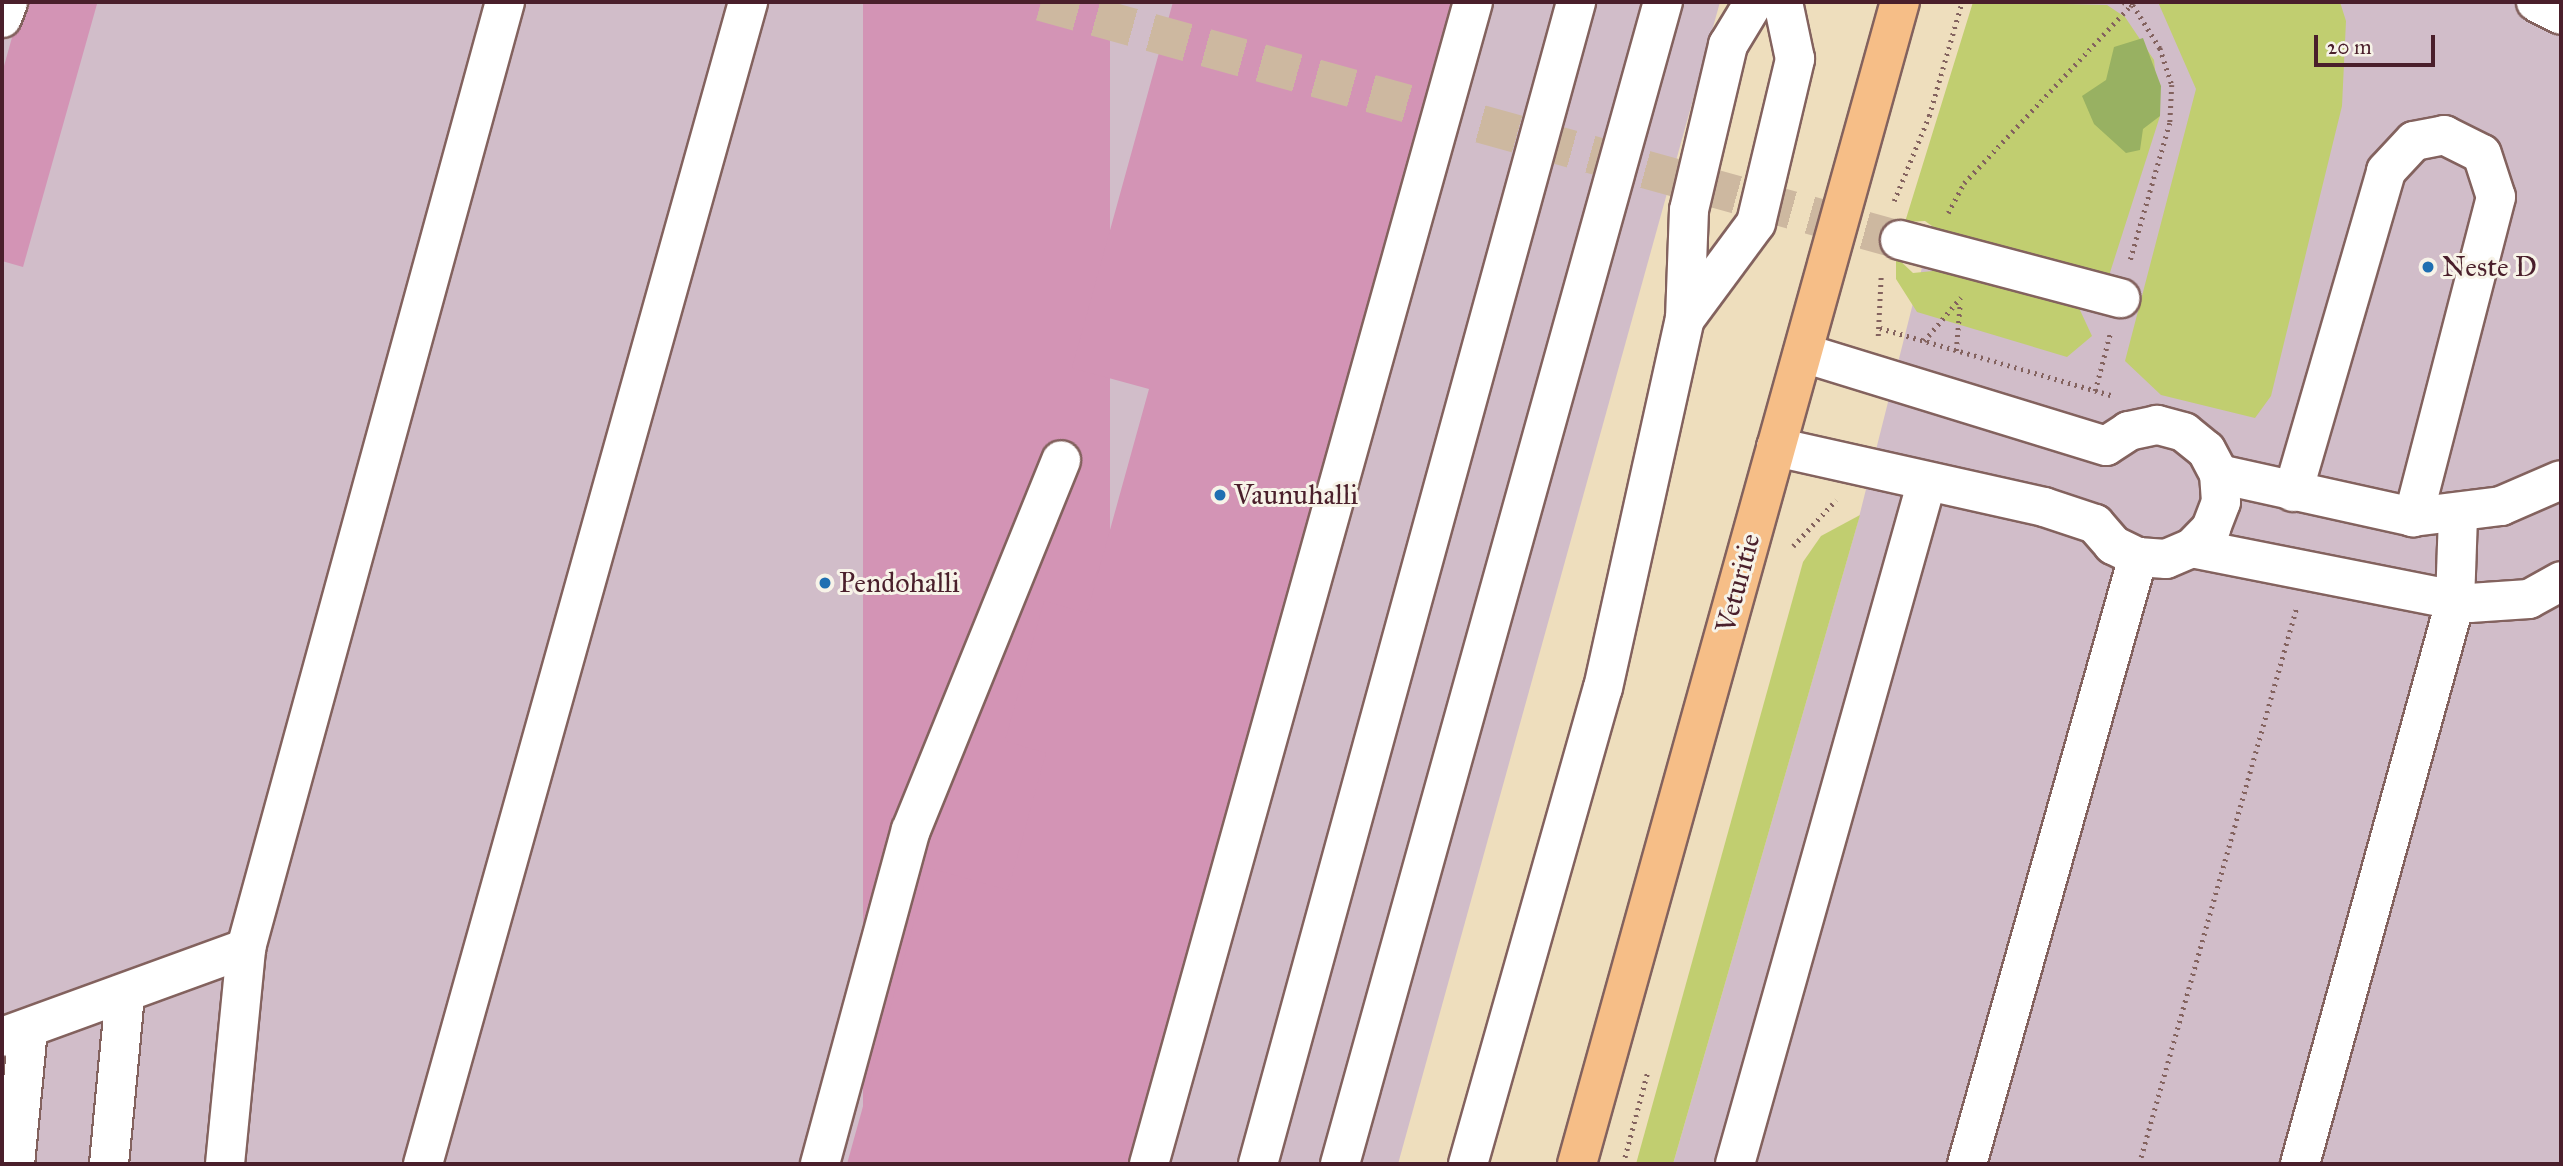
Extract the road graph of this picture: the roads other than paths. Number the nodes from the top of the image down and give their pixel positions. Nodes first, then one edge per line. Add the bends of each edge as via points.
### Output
1 (8, 2) edge
2 (505, 2) edge
3 (748, 2) edge
4 (1473, 2) edge
5 (1576, 2) edge
6 (1663, 2) edge
7 (1754, 2) edge
8 (1783, 2) edge
9 (1900, 2) edge
10 (2, 18) edge
11 (1901, 240) tunnel mouth
12 (2120, 298) road end
13 (1685, 319) junction
14 (1803, 353) junction
15 (1776, 447) junction
16 (1061, 460) dead end
17 (2219, 474) junction
18 (2561, 480) edge
19 (1927, 481) junction
20 (2292, 492) junction
21 (2458, 515) junction
22 (2413, 517) junction
23 (2192, 548) junction
24 (2138, 557) junction
25 (2561, 580) edge
26 (2455, 602) junction
27 (246, 948) junction
28 (125, 995) junction
29 (15, 1033) edge
30 (15, 1164) edge
31 (109, 1164) edge
32 (225, 1164) edge
33 (423, 1164) edge
34 (820, 1164) edge
35 (1149, 1164) edge
36 (1258, 1164) edge
37 (1340, 1164) edge
38 (1468, 1164) edge
39 (1577, 1164) edge
40 (1735, 1164) edge
41 (1967, 1164) edge
42 (2300, 1164) edge

1 - 10 lane
2 - 27 lane
3 - 33 lane
4 - 35 lane
5 - 36 lane
6 - 37 lane
7 - 13 lane via 1728,45 1689,210
8 - 13 lane via 1795,59 1756,223
9 - 14 main road, Veturitie
11 - 12 lane
13 - 38 lane via 1603,688
14 - 15 main road, Veturitie
14 - 17 lane via 2106,446 2129,430 2157,425 2184,432 2206,450
15 - 19 lane
15 - 39 main road, Veturitie
16 - 34 lane via 911,830
17 - 20 lane
17 - 23 lane via 2221,502 2211,528
18 - 21 lane via 2501,506
19 - 24 lane via 2095,524 2113,545
19 - 40 lane
20 - 22 lane
20 - 22 lane via 2386,171 2414,141 2444,135 2482,154 2496,197
21 - 22 lane
21 - 26 lane
23 - 24 lane via 2166,559
23 - 26 lane
24 - 41 lane
25 - 26 lane via 2529,599
26 - 42 lane
27 - 28 lane
27 - 32 lane
28 - 29 lane
28 - 31 lane
29 - 30 lane

